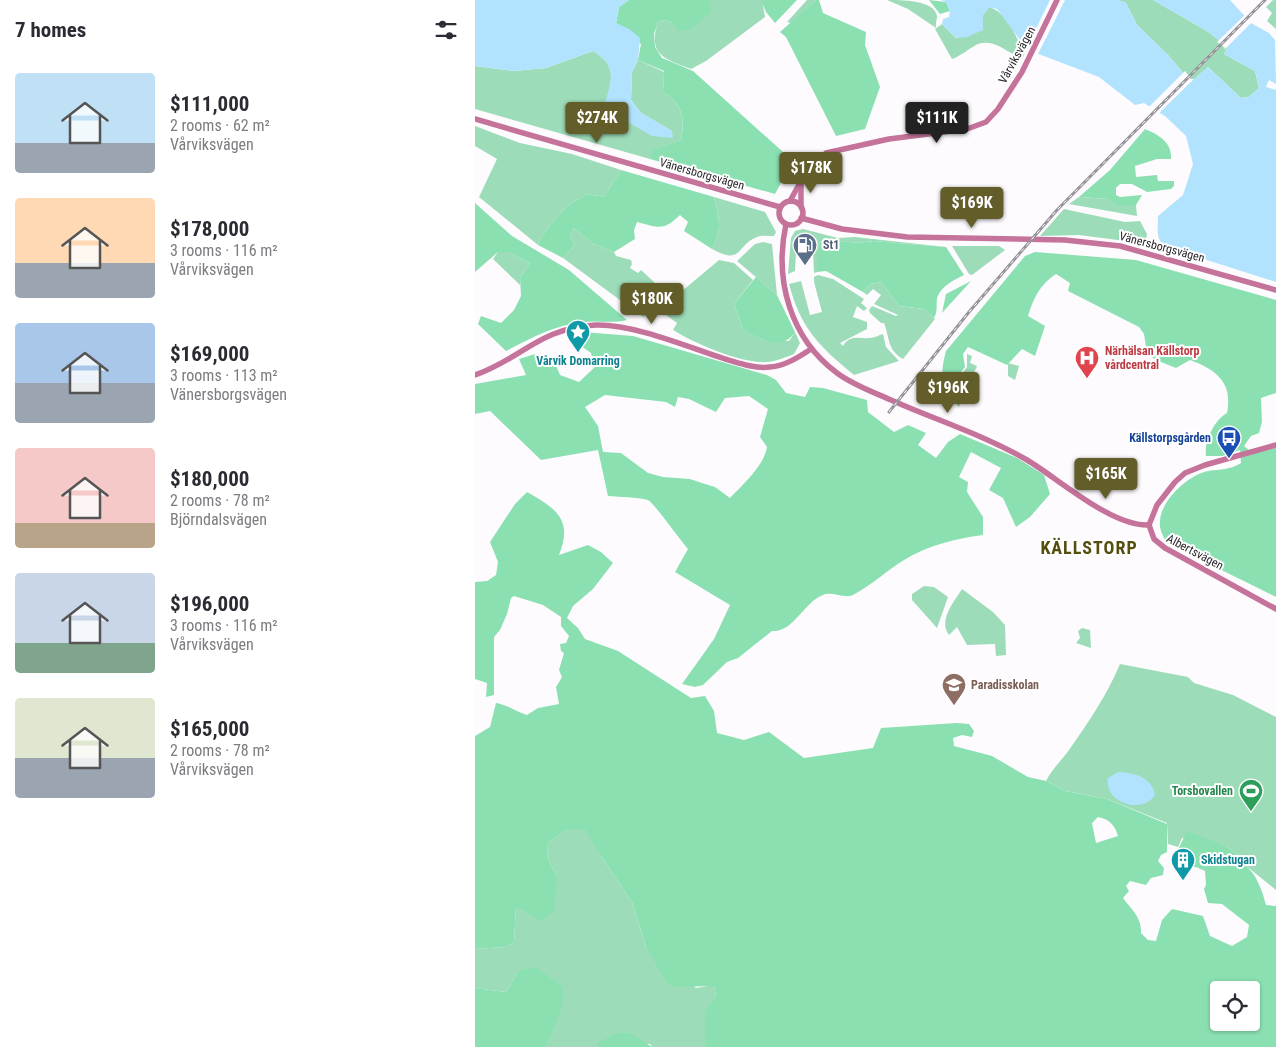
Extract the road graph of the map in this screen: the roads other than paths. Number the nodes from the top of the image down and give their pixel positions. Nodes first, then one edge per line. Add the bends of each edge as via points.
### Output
1 (1057, 0) edge
2 (475, 119) edge
3 (801, 182) junction
4 (790, 201) junction
5 (780, 206) junction
6 (801, 208) junction
7 (801, 218) junction
8 (786, 224) junction
9 (1276, 290) edge
10 (811, 349) junction
11 (475, 376) edge
12 (1276, 446) edge
13 (1149, 526) junction
14 (1276, 609) edge

1 - 3 street, Vårviksvägen via 1030,56 989,120 949,132 876,141 826,153 814,161
2 - 5 street, Vänersborgsvägen
3 - 4 street, Vårviksvägen
3 - 6 street
4 - 5 street
4 - 6 street
5 - 8 street via 779,215
6 - 7 street
7 - 8 street via 795,224
7 - 9 street, Vänersborgsvägen via 858,231 907,236 1065,240 1121,246
8 - 10 street via 782,264 784,290 796,325
10 - 11 street via 778,366 753,366 628,329 583,326 539,339
10 - 13 street via 837,373 1026,460 1127,523
12 - 13 street via 1185,473 1157,505
13 - 14 street, Albertsvägen via 1154,540 1165,548

